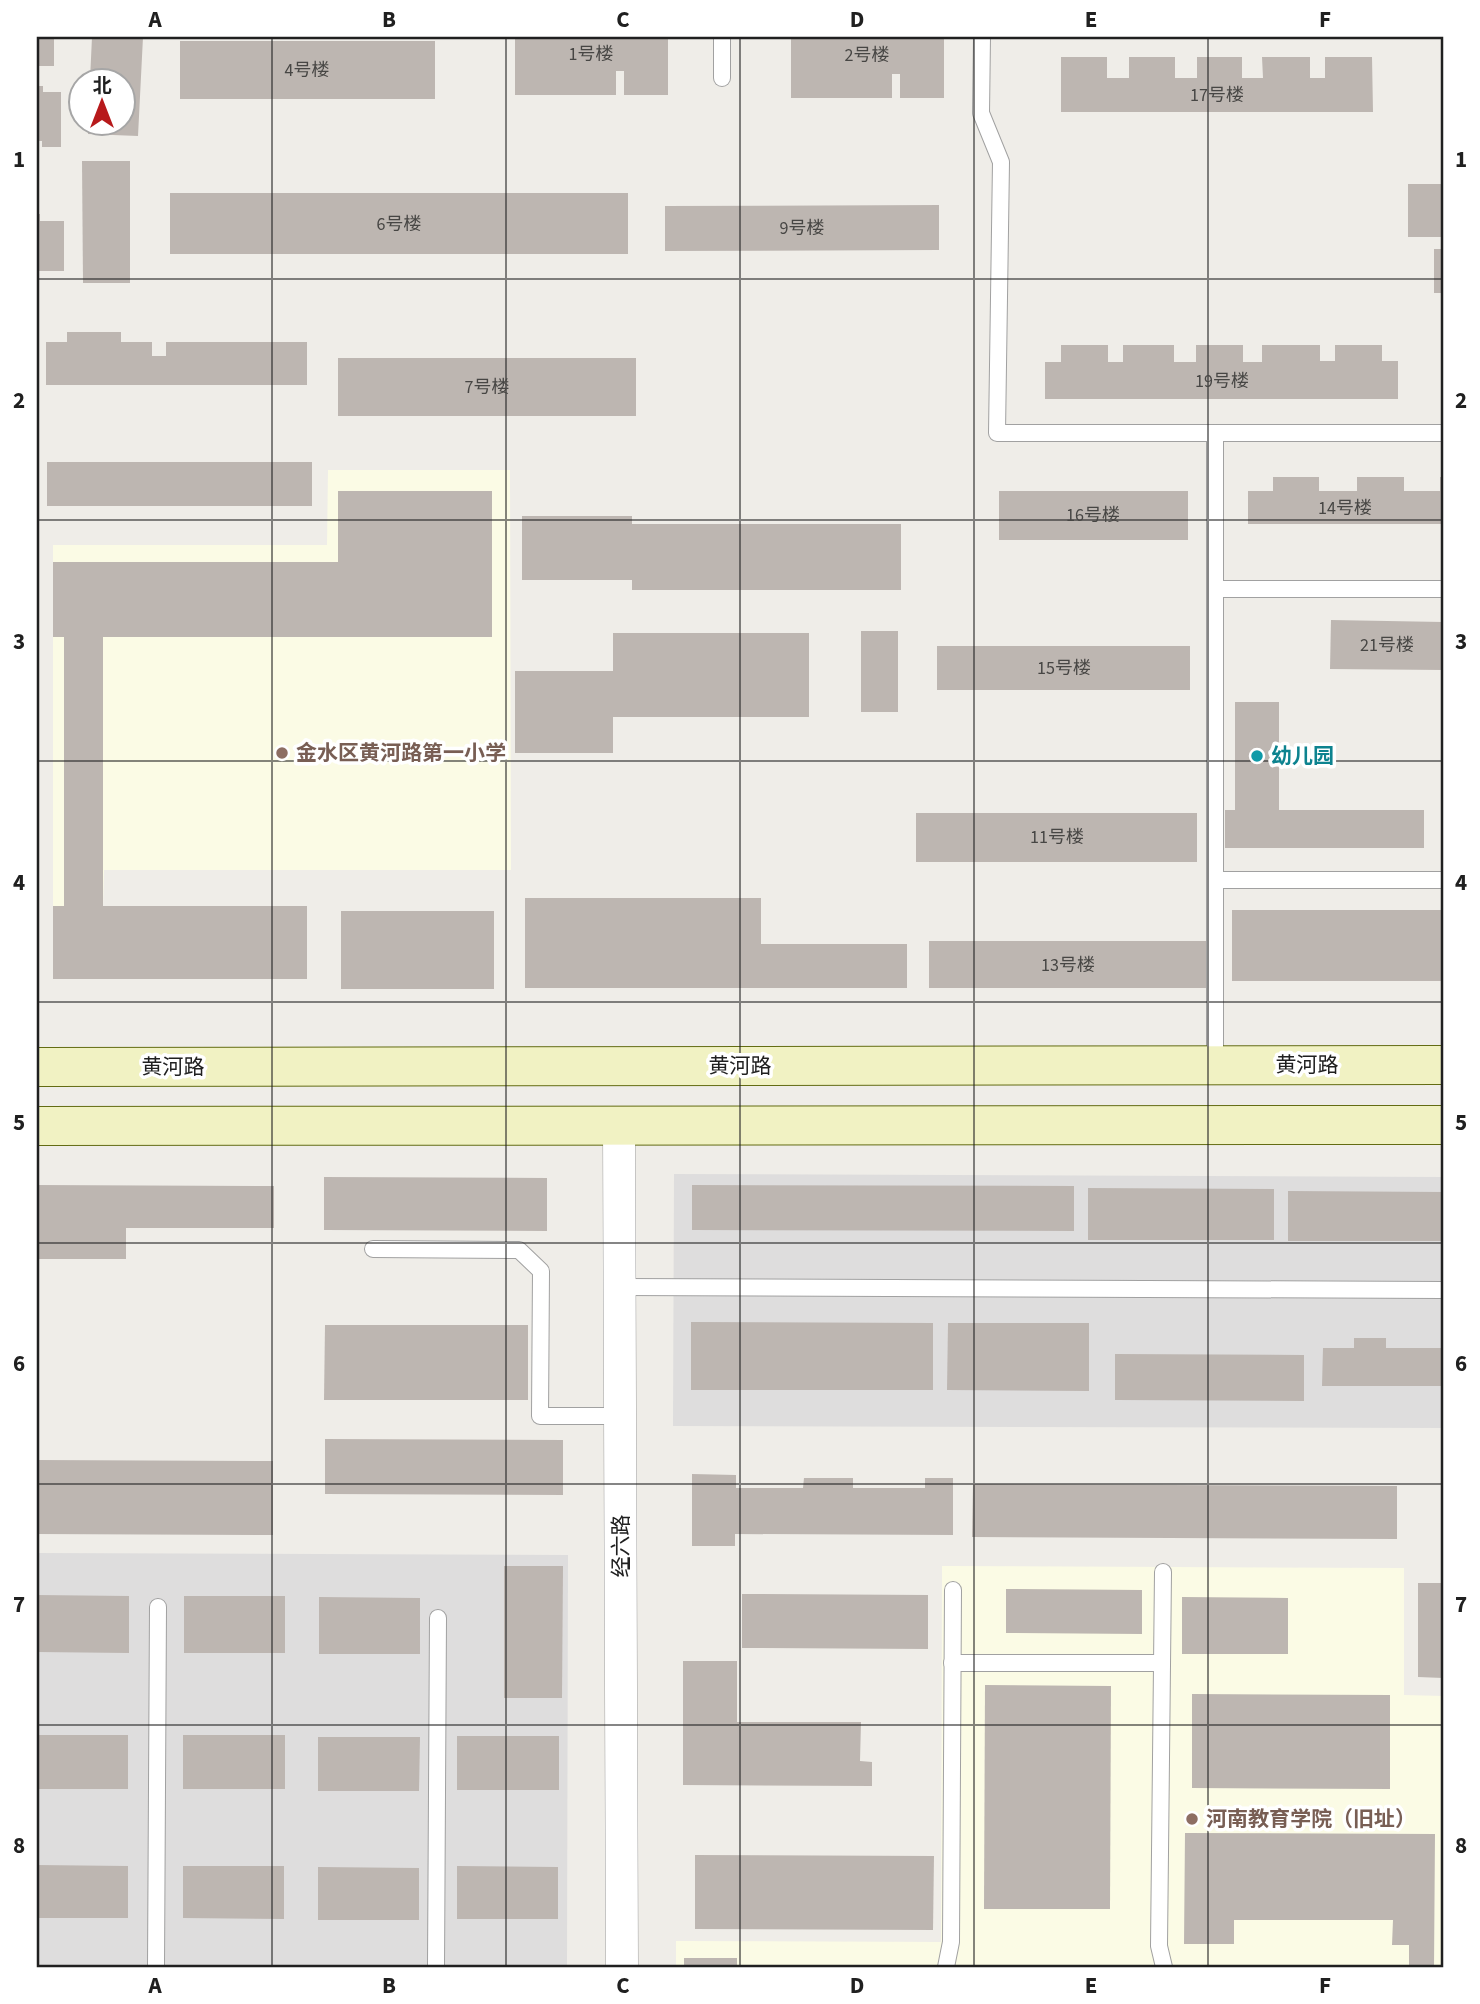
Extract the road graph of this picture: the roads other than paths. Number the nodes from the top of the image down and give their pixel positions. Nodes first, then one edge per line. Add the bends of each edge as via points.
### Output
1 (722, 37) edge
2 (982, 37) edge
3 (722, 78) dead end
4 (1214, 433) junction
5 (1443, 433) edge
6 (1214, 589) junction
7 (1443, 589) edge
8 (1215, 880) junction
9 (1443, 880) edge
10 (1215, 1065) junction
11 (1443, 1065) edge
12 (37, 1067) edge
13 (619, 1125) junction
14 (1443, 1125) edge
15 (37, 1126) edge
16 (373, 1249) dead end
17 (620, 1287) junction
18 (1443, 1290) edge
19 (620, 1416) junction
20 (1163, 1572) dead end
21 (953, 1590) dead end
22 (158, 1607) dead end
23 (438, 1618) dead end
24 (952, 1663) junction
25 (1162, 1663) junction
26 (156, 1967) edge
27 (436, 1967) edge
28 (622, 1967) edge
29 (946, 1967) edge
30 (1164, 1967) edge

1 - 3 lane
2 - 4 lane via 981,113 1001,162 997,433
4 - 5 lane
4 - 6 lane
6 - 7 lane
6 - 8 lane
8 - 9 lane
8 - 10 lane
10 - 11 main road, 黄河路
10 - 12 main road, 黄河路
13 - 14 main road
13 - 15 main road
13 - 17 street, 经六路
16 - 19 lane via 519,1250 541,1271 540,1416
17 - 18 lane
17 - 19 street, 经六路
19 - 28 street, 经六路
20 - 25 lane
21 - 24 lane
22 - 26 lane
23 - 27 lane
24 - 25 lane
24 - 29 lane via 951,1942
25 - 30 lane via 1159,1946

